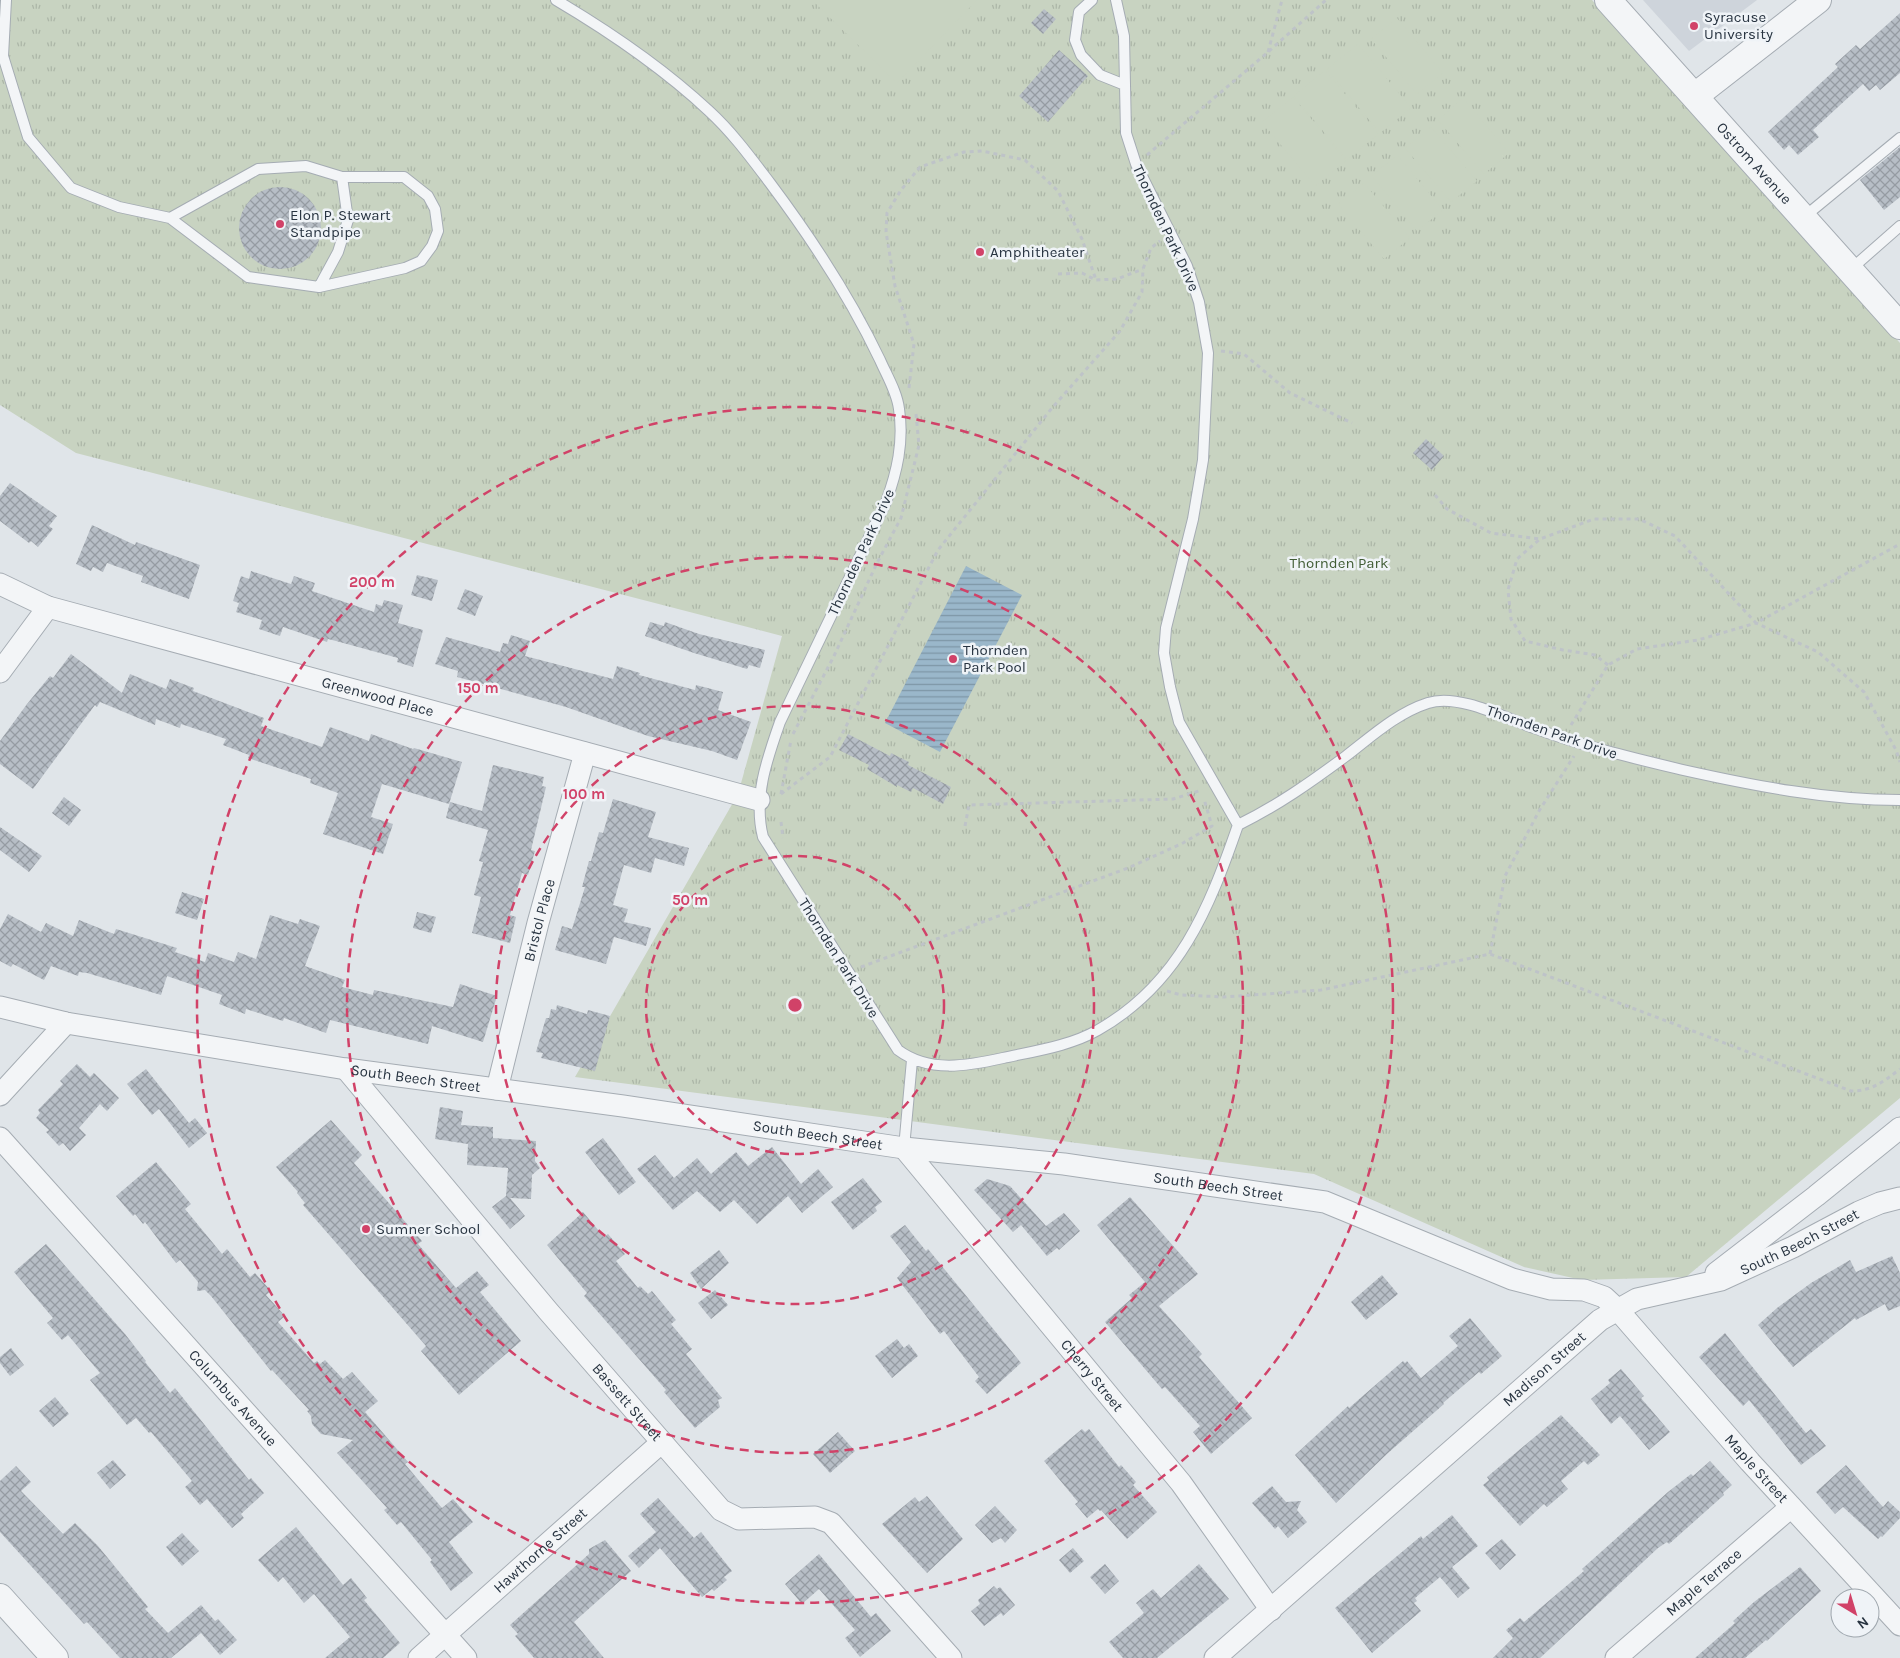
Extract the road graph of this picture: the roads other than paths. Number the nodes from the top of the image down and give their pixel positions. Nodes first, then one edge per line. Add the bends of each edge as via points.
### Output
1 (6, 0) edge
2 (556, 0) edge
3 (1092, 0) edge
4 (1116, 0) edge
5 (1608, 0) edge
6 (1818, 0) edge
7 (1125, 85) junction
8 (1695, 96) junction
9 (1900, 138) edge
10 (342, 176) junction
11 (170, 218) junction
12 (1803, 218) junction
13 (1900, 226) edge
14 (1850, 270) junction
15 (319, 287) junction
16 (1899, 324) edge
17 (0, 584) edge
18 (48, 607) junction
19 (0, 672) edge
20 (584, 753) junction
21 (759, 800) junction
22 (1900, 800) edge
23 (1238, 825) junction
24 (0, 1007) edge
25 (66, 1023) junction
26 (912, 1060) junction
27 (346, 1069) junction
28 (497, 1089) junction
29 (0, 1095) edge
30 (1900, 1128) edge
31 (0, 1138) edge
32 (904, 1148) junction
33 (1900, 1198) edge
34 (1698, 1287) junction
35 (1617, 1309) junction
36 (662, 1442) junction
37 (1791, 1507) junction
38 (0, 1597) edge
39 (1271, 1610) junction
40 (1900, 1625) edge
41 (444, 1634) junction
42 (55, 1658) edge
43 (418, 1658) edge
44 (466, 1658) edge
45 (951, 1658) edge
46 (1215, 1658) edge
47 (1616, 1658) edge

1 - 11 lane via 3,56 28,137 71,188 119,207
2 - 21 lane, Thornden Park Drive via 642,56 709,111 746,152 808,233 866,331 899,408 901,447 893,483 780,722 767,758
3 - 7 lane via 1079,12 1075,40 1082,55 1100,75
4 - 7 lane, Thornden Park Drive via 1124,36
5 - 8 street, Ostrom Avenue
6 - 8 street
7 - 23 lane, Thornden Park Drive via 1126,133 1136,164 1187,266 1199,302 1208,353 1203,460 1193,519 1166,628 1164,653 1179,722
8 - 12 street, Ostrom Avenue
9 - 12 lane
10 - 11 lane via 306,166 258,169
10 - 15 lane via 348,220 338,252
10 - 15 lane via 404,177 428,196 435,209 438,231 421,260 405,268
11 - 15 lane via 248,277
12 - 14 street, Ostrom Avenue
13 - 14 lane
14 - 16 street, Ostrom Avenue
17 - 18 street, Greenwood Place
18 - 19 street
18 - 20 street, Greenwood Place
20 - 21 street, Greenwood Place
20 - 28 street, Bristol Place
21 - 26 lane, Thornden Park Drive via 763,837 898,1050
22 - 23 lane, Thornden Park Drive via 1856,800 1751,786 1615,754 1466,703 1430,702 1395,719 1309,783 1269,810
23 - 26 lane via 1220,879 1192,938 1153,988 1135,1005 1097,1031 1056,1046 974,1065 927,1065
24 - 25 street, South Beech Street
25 - 27 street, South Beech Street
25 - 29 street
26 - 32 lane
27 - 28 street, South Beech Street
27 - 36 street, Bassett Street
28 - 32 street, South Beech Street
30 - 34 street, Madison Street
31 - 41 street, Columbus Avenue
32 - 35 street, South Beech Street via 1064,1164 1325,1202 1512,1279 1551,1289 1584,1290 1604,1297
32 - 39 street, Cherry Street via 1181,1483
33 - 34 street, South Beech Street via 1859,1212 1793,1247
34 - 35 street, Madison Street via 1637,1299
35 - 37 street, Maple Street
35 - 39 street, Madison Street via 1600,1320
36 - 41 street, Hawthorne Street
36 - 45 street, Bassett Street via 727,1513 740,1519 815,1517 831,1523
37 - 40 street, Maple Street
37 - 47 street, Maple Terrace
38 - 42 street
39 - 46 street, Madison Street
41 - 43 street, Hawthorne Street
41 - 44 street, Columbus Avenue

